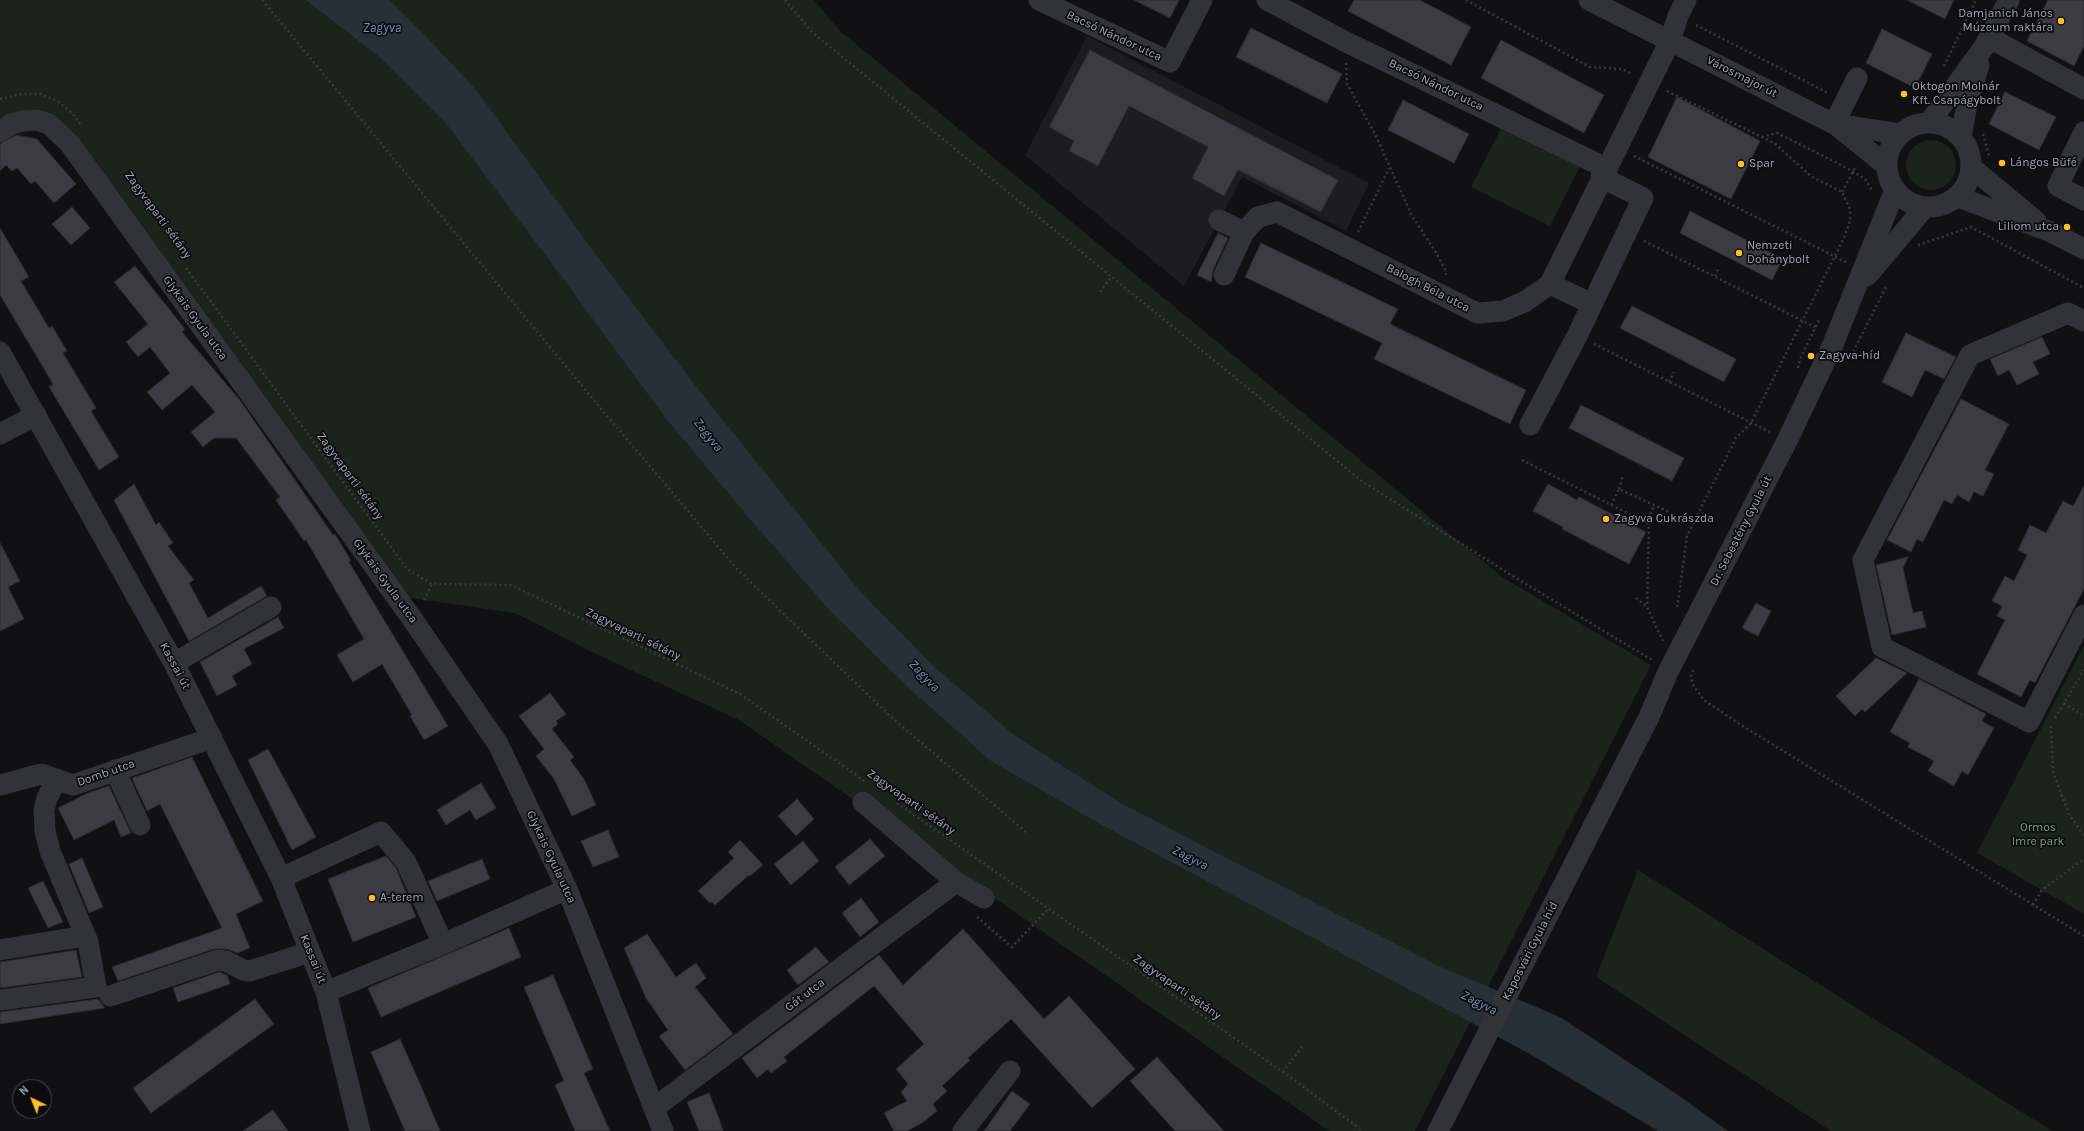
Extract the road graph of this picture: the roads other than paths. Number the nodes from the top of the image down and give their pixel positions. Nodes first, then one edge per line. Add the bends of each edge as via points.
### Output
1 (1039, 0) edge
2 (1202, 0) edge
3 (1267, 0) edge
4 (1589, 0) edge
5 (2009, 0) edge
6 (1682, 8) edge
7 (1670, 41) junction
8 (1987, 43) junction
9 (1857, 78) dead end
10 (2084, 89) edge
11 (1929, 123) junction
12 (1834, 124) junction
13 (0, 132) edge
14 (2084, 132) edge
15 (1900, 134) junction
16 (1961, 137) junction
17 (1981, 164) junction
18 (1887, 166) junction
19 (1603, 173) junction
20 (1895, 190) junction
21 (1958, 197) junction
22 (2084, 200) edge
23 (1925, 208) junction
24 (1219, 220) dead end
25 (1244, 232) junction
26 (2051, 232) junction
27 (2084, 249) edge
28 (1224, 275) dead end
29 (1550, 284) junction
30 (1857, 289) junction
31 (1592, 304) junction
32 (2084, 321) edge
33 (0, 352) edge
34 (36, 415) junction
35 (1530, 425) dead end
36 (0, 434) edge
37 (272, 607) dead end
38 (2084, 615) edge
39 (174, 663) junction
40 (212, 738) junction
41 (115, 770) junction
42 (1622, 771) joint
43 (57, 779) junction
44 (0, 785) edge
45 (867, 794) road end
46 (140, 825) dead end
47 (281, 878) junction
48 (956, 882) junction
49 (568, 889) junction
50 (980, 907) road end
51 (85, 936) junction
52 (443, 944) junction
53 (0, 950) edge
54 (310, 952) junction
55 (326, 992) junction
56 (110, 996) dead end
57 (0, 1000) edge
58 (1010, 1071) dead end
59 (654, 1108) junction
60 (360, 1131) edge
61 (663, 1131) edge
62 (964, 1131) edge
63 (1438, 1131) edge

1 - 2 street, Bacsó Nándor utca via 1170,62
3 - 19 street, Bacsó Nándor utca
4 - 7 street, Városmajor út
5 - 8 street
6 - 7 street, Balogh Béla utca
7 - 12 street, Városmajor út
7 - 19 street, Balogh Béla utca
8 - 10 street
8 - 11 street
8 - 16 street via 1967,104
9 - 12 street
11 - 15 street via 1909,128
11 - 16 street via 1952,129
12 - 15 street, Városmajor út
12 - 18 street
13 - 49 street, Glykais Gyula utca via 11,124 23,120 36,120 49,124 70,144 413,620 498,744
14 - 22 street via 2058,186
15 - 18 street via 1890,149
16 - 17 street
17 - 21 street
17 - 26 street
18 - 20 street
19 - 29 street, Balogh Béla utca
19 - 31 street, Bacsó Nándor utca via 1643,198
20 - 23 street via 1908,202
20 - 30 street
21 - 23 street via 1942,206
21 - 26 street
23 - 30 street
24 - 25 street
25 - 28 street, Balogh Béla utca
25 - 29 street, Balogh Béla utca via 1258,217 1277,212 1477,313 1503,311 1526,301
26 - 27 street
29 - 31 street
30 - 42 street, Dr. Sebestény Gyula út via 1787,441 1668,672
31 - 35 street
32 - 38 street via 2068,313 1970,355 1863,560 1882,647 2029,722
33 - 34 street, Kassai út
34 - 36 street
34 - 39 street, Kassai út
37 - 39 street
39 - 40 street, Kassai út
40 - 41 street, Domb utca
40 - 47 street, Kassai út
41 - 43 street, Domb utca via 73,785
41 - 46 street
42 - 63 street, Kaposvári Gyula híd
43 - 44 street, Domb utca via 41,774
43 - 51 street via 44,810 45,831 50,851
45 - 48 street
47 - 52 street via 381,832 406,862
47 - 54 street, Kassai út
48 - 50 street
48 - 59 street, Gát utca
49 - 52 street, Kassai út
49 - 59 street, Glykais Gyula utca
51 - 53 street
51 - 57 street via 93,960 96,987
52 - 55 street, Kassai út
54 - 55 street, Kassai út
54 - 56 street via 250,971 218,960
55 - 60 street, Kassai út
58 - 62 street
59 - 61 street, Glykais Gyula utca

